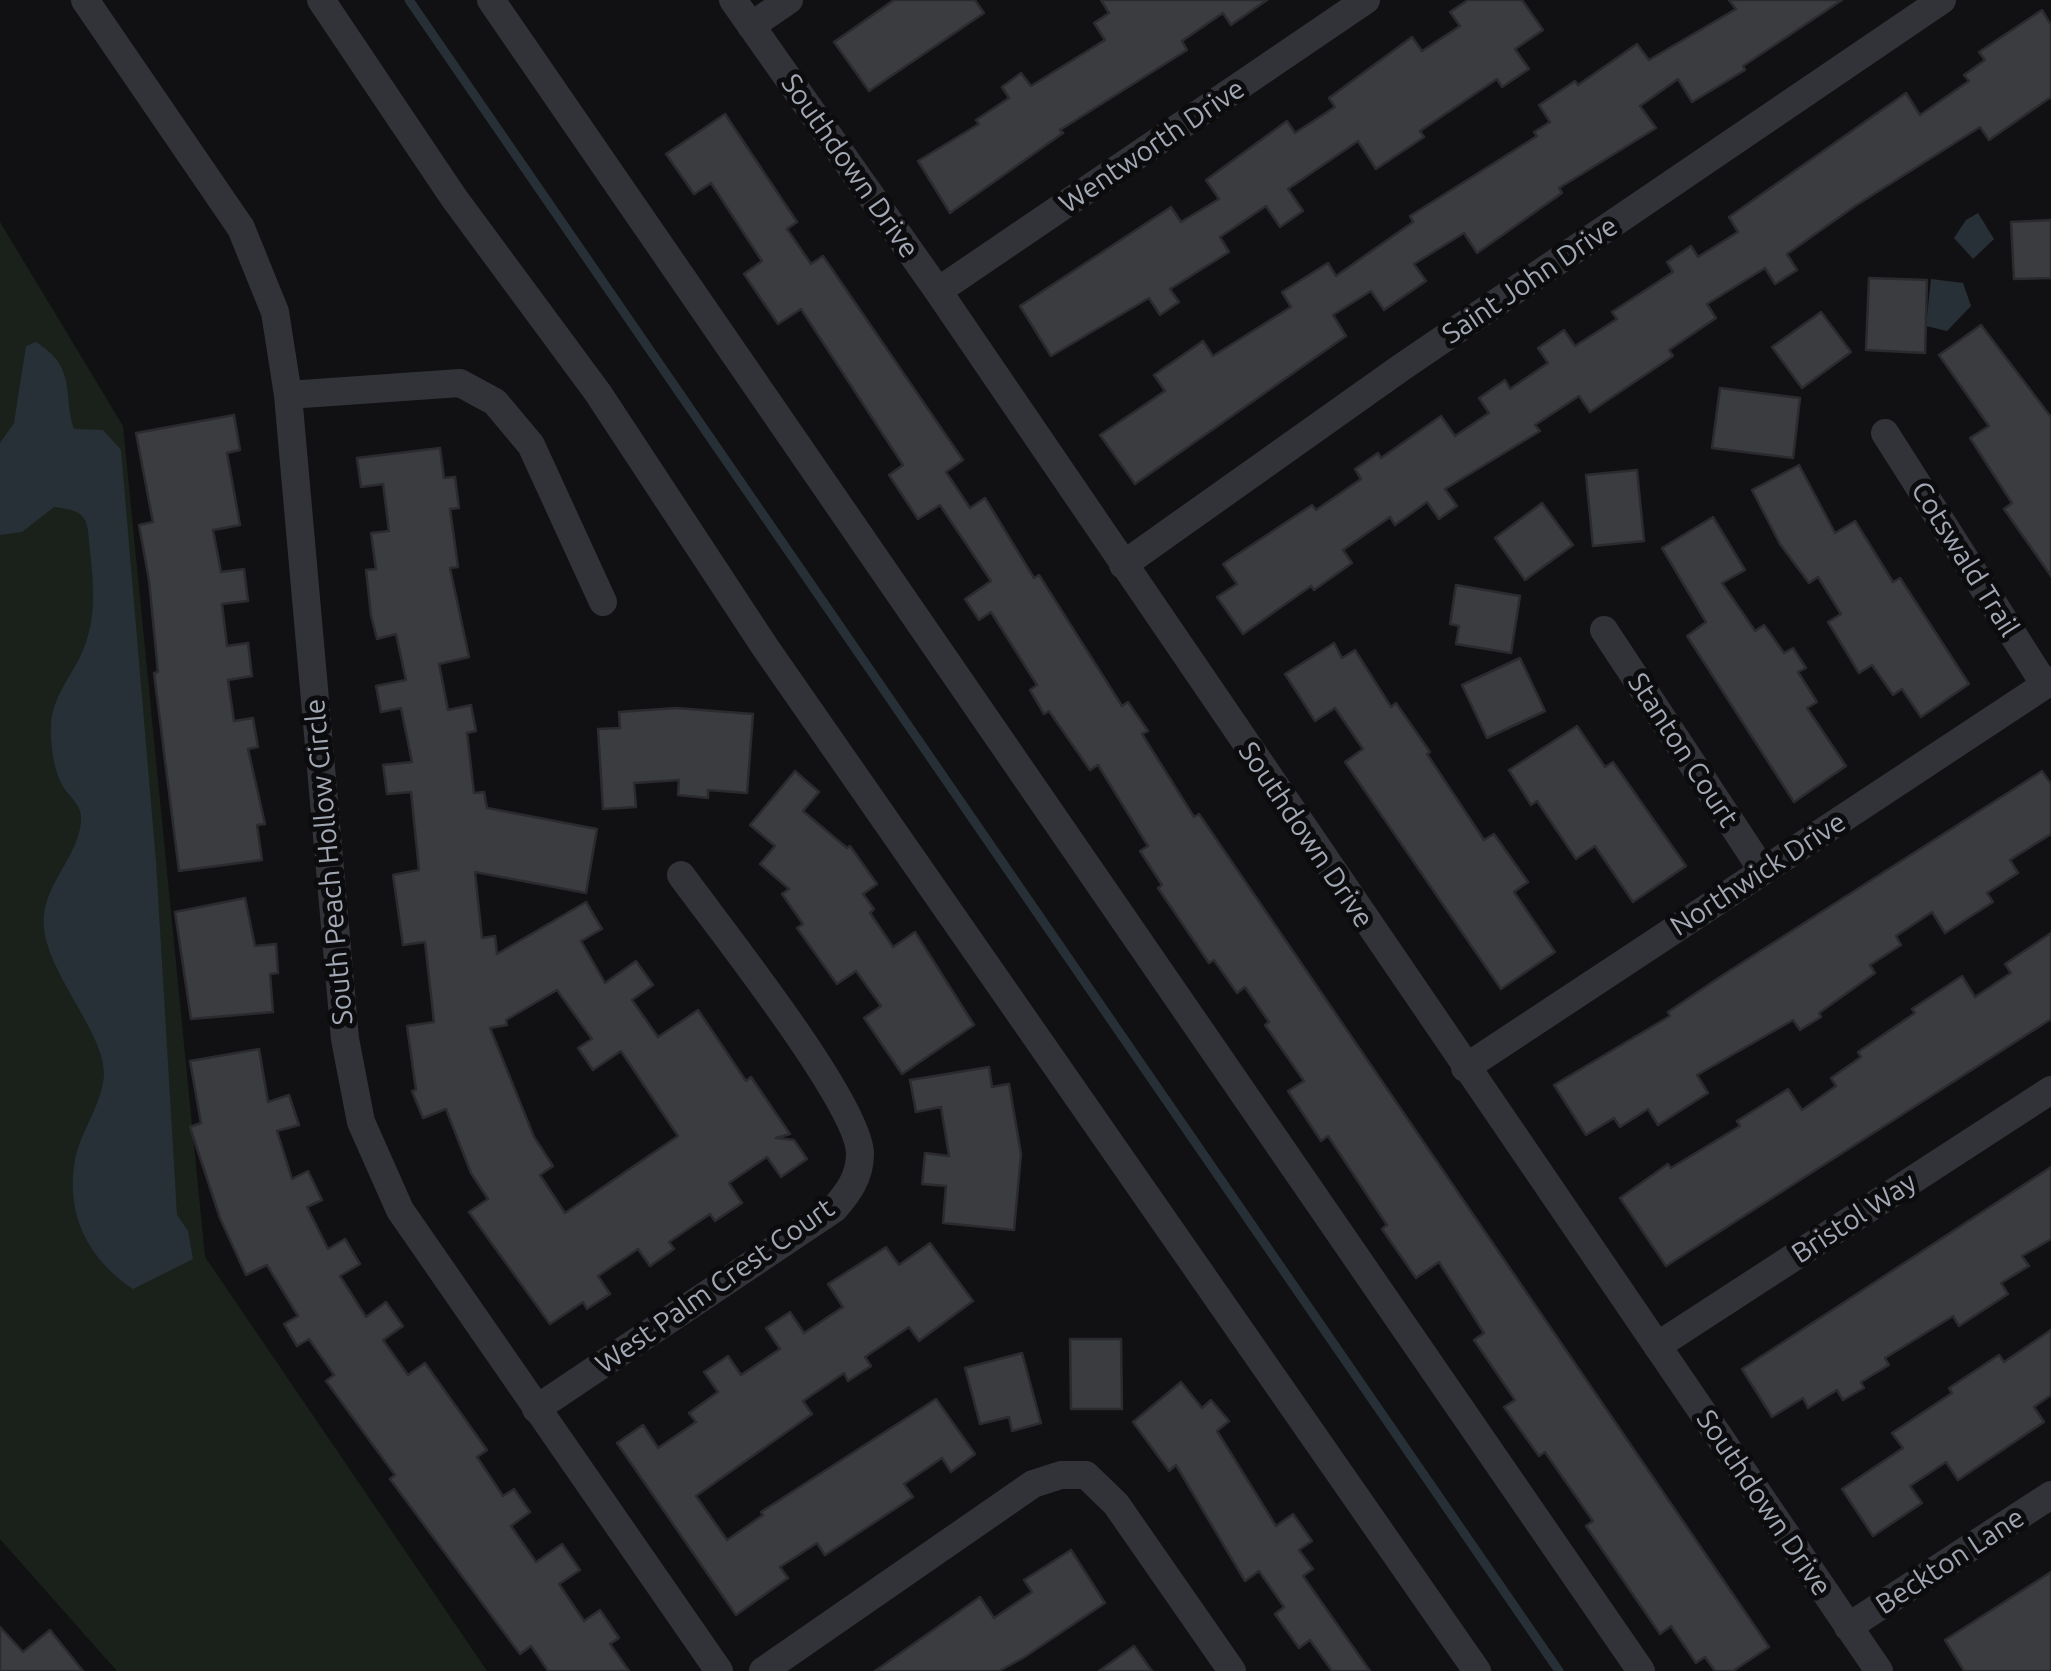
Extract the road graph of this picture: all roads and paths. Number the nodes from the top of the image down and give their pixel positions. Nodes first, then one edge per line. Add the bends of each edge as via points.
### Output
1 (85, 0) edge
2 (321, 0) edge
3 (492, 0) edge
4 (732, 0) edge
5 (789, 0) edge
6 (1366, 0) edge
7 (1942, 0) edge
8 (751, 26) junction
9 (938, 291) junction
10 (288, 394) junction
11 (1885, 433) dead end
12 (1123, 565) junction
13 (602, 602) dead end
14 (1604, 630) dead end
15 (2048, 683) edge
16 (1763, 871) junction
17 (681, 875) dead end
18 (1464, 1068) junction
19 (2051, 1090) edge
20 (1657, 1346) junction
21 (536, 1409) junction
22 (2051, 1496) edge
23 (1848, 1628) junction
24 (719, 1671) edge
25 (762, 1671) edge
26 (1232, 1671) edge
27 (1477, 1671) edge
28 (1641, 1671) edge
29 (1879, 1671) edge

1 - 10 street, South Peach Hollow Circle via 241,228 275,312
2 - 27 street
3 - 28 street
4 - 8 street, Southdown Drive
5 - 8 street
6 - 9 street, Wentworth Drive
7 - 12 street, Saint John Drive
8 - 9 street, Southdown Drive
9 - 12 street, Southdown Drive
10 - 13 street via 460,382 495,402 531,445
10 - 21 street, South Peach Hollow Circle via 339,990 358,1109 400,1210
11 - 15 street, Cotswald Trail
12 - 18 street, Southdown Drive
14 - 16 street, Stanton Court
15 - 16 street, Northwick Drive
16 - 18 street, Northwick Drive
17 - 21 street, West Palm Crest Court via 846,1108 860,1156 852,1188 834,1209
18 - 20 street, Southdown Drive
19 - 20 street, Bristol Way
20 - 23 street, Southdown Drive
21 - 24 street, South Peach Hollow Circle
22 - 23 street, Beckton Lane
23 - 29 street, Southdown Drive
25 - 26 street via 1033,1484 1061,1475 1086,1475 1116,1504

